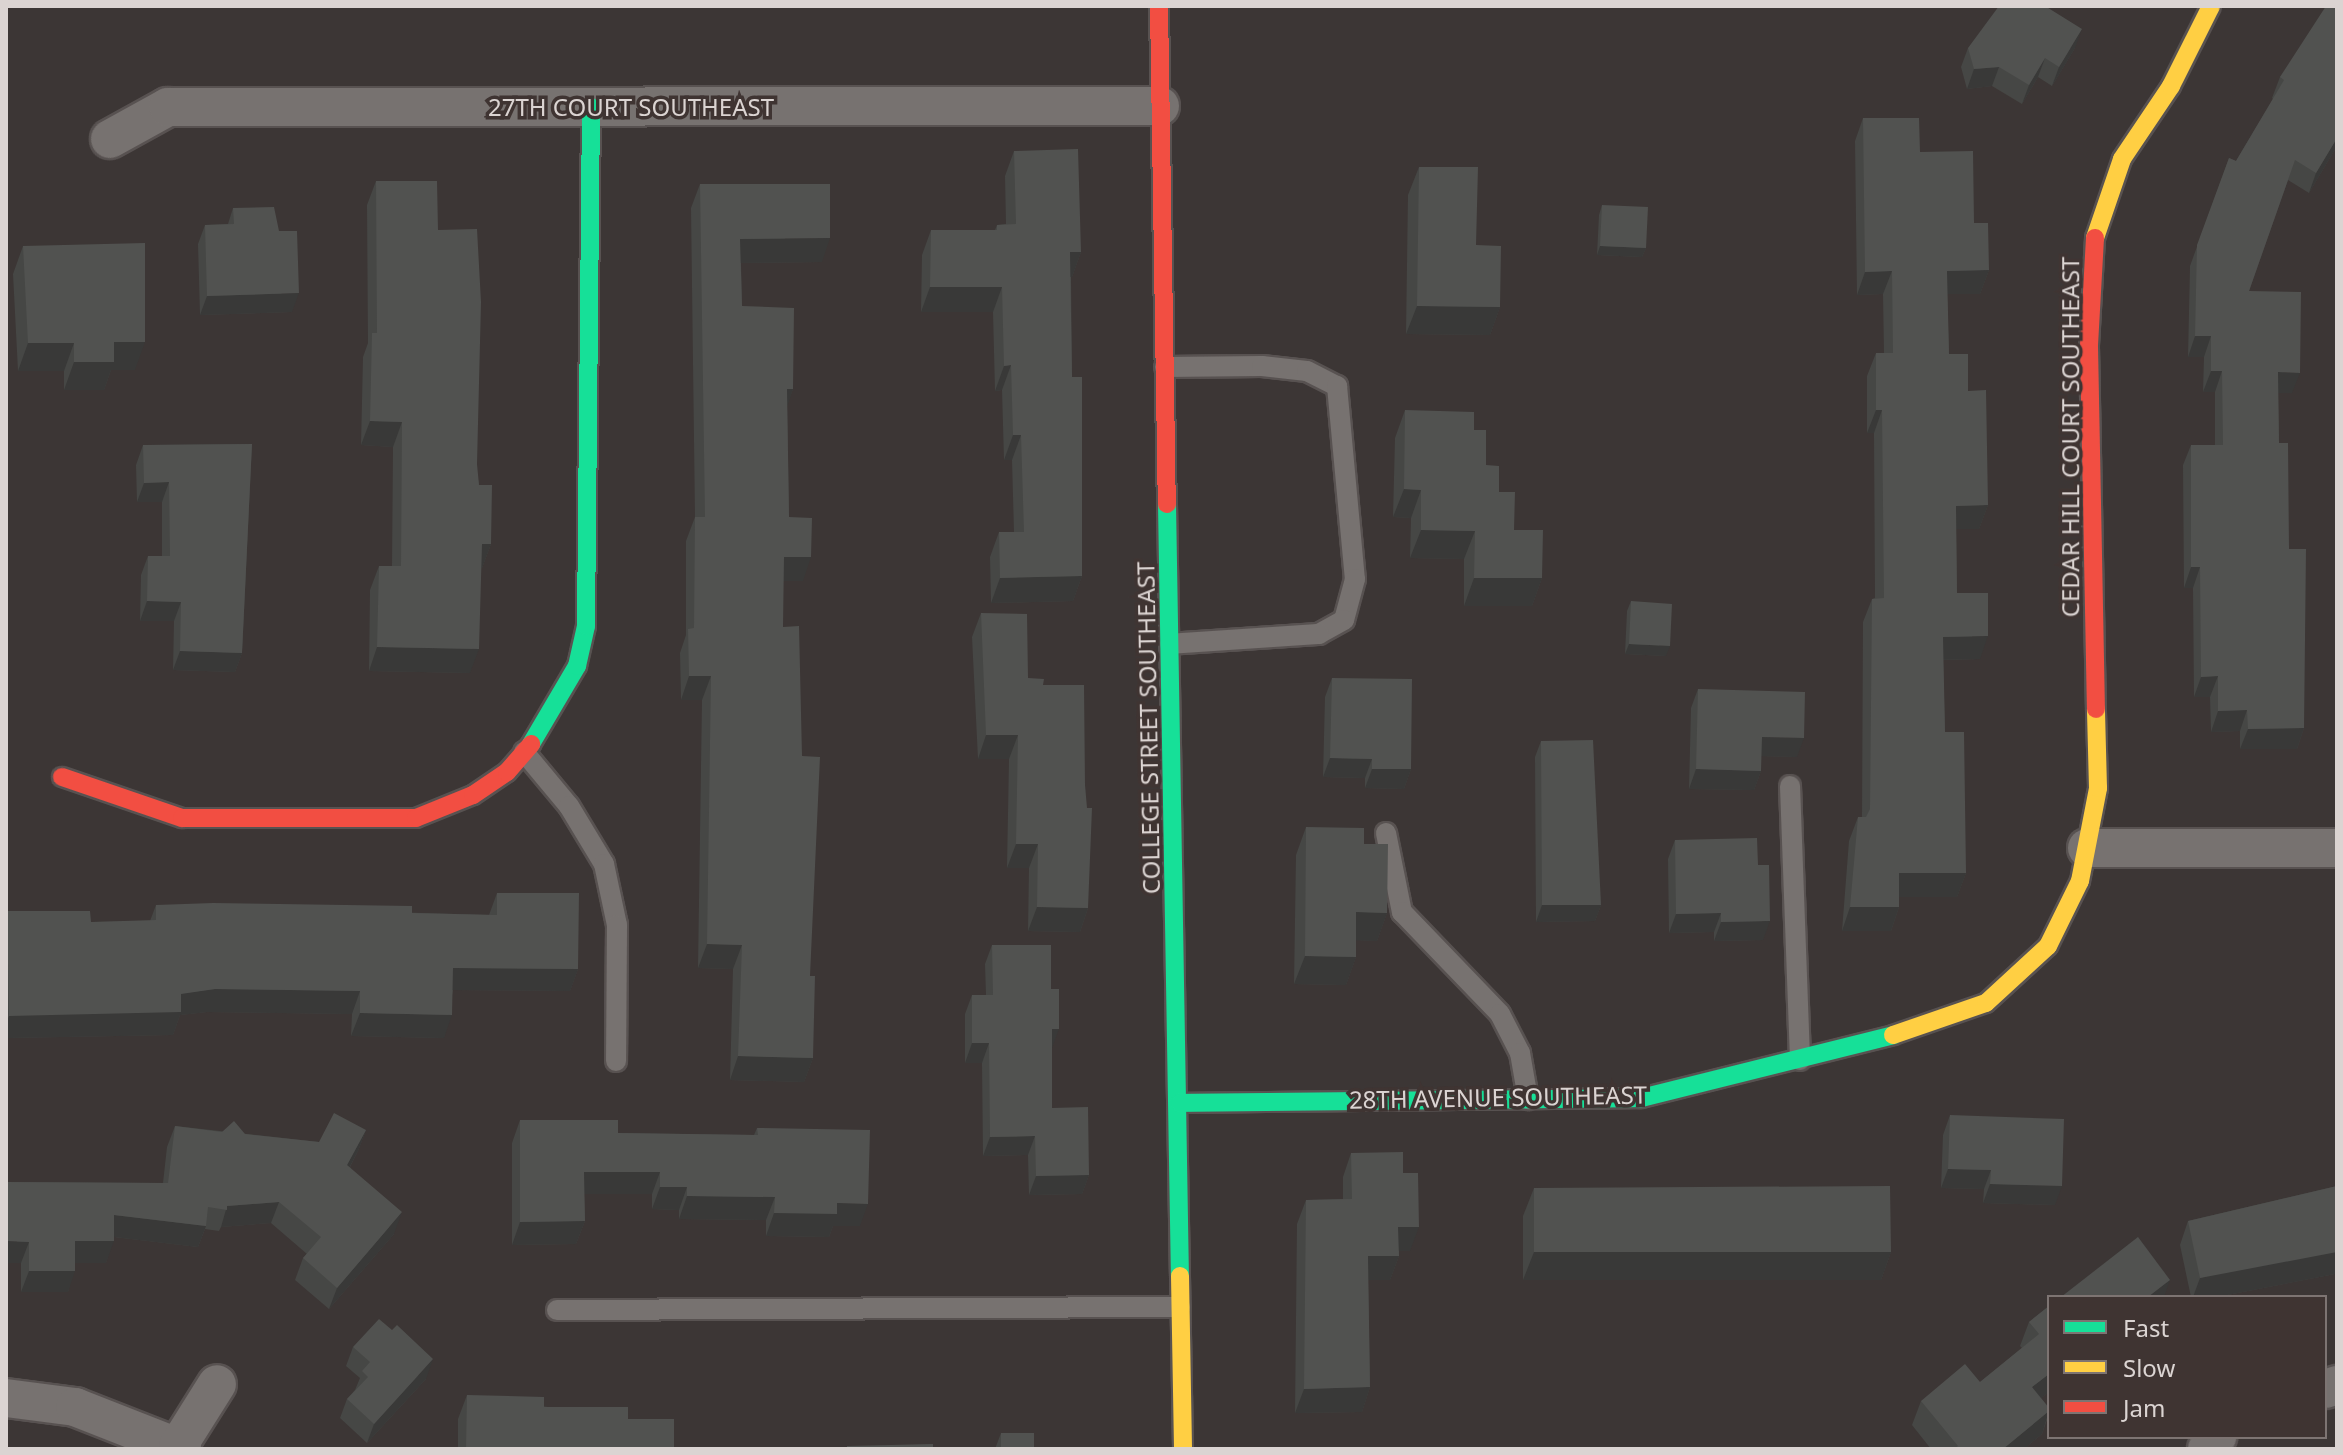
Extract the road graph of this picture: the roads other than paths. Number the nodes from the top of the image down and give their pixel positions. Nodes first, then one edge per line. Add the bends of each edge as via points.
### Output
1 (1159, 6) edge
2 (2211, 6) edge
3 (1160, 106) junction
4 (591, 107) junction
5 (110, 139) dead end
6 (1165, 367) junction
7 (1170, 644) junction
8 (524, 752) junction
9 (62, 777) dead end
10 (1790, 786) dead end
11 (1386, 833) dead end
12 (2087, 848) junction
13 (2337, 848) edge
14 (1800, 1060) junction
15 (616, 1061) dead end
16 (1528, 1099) junction
17 (1180, 1103) junction
18 (1180, 1307) junction
19 (557, 1310) dead end
20 (217, 1384) dead end
21 (6, 1398) edge
22 (180, 1447) edge
23 (1183, 1449) edge

1 - 3 street, COLLEGE STREET SOUTHEAST
2 - 12 street, CEDAR HILL COURT SOUTHEAST via 2171,86 2122,159 2095,237 2089,347 2098,788
3 - 4 street, 27TH COURT SOUTHEAST
3 - 6 street, COLLEGE STREET SOUTHEAST
4 - 5 street, 27TH COURT SOUTHEAST via 168,107
4 - 8 street via 586,626 560,703
6 - 7 street, COLLEGE STREET SOUTHEAST
6 - 7 lane via 1262,366 1307,371 1337,386 1355,579 1344,620 1319,634
7 - 17 street, COLLEGE STREET SOUTHEAST
8 - 9 street via 507,772 473,795 416,818 182,818
8 - 15 lane via 569,806 604,864 617,925
10 - 14 lane
11 - 16 lane via 1402,912 1500,1014 1520,1053
12 - 13 street
12 - 14 street, 28TH AVENUE SOUTHEAST via 2080,881 2048,946 1986,1003 1864,1045
14 - 16 street, 28TH AVENUE SOUTHEAST via 1641,1098
16 - 17 street, 28TH AVENUE SOUTHEAST
17 - 18 street, COLLEGE STREET SOUTHEAST
18 - 19 lane
18 - 23 street, COLLEGE STREET SOUTHEAST
20 - 22 street
21 - 22 street via 75,1407

